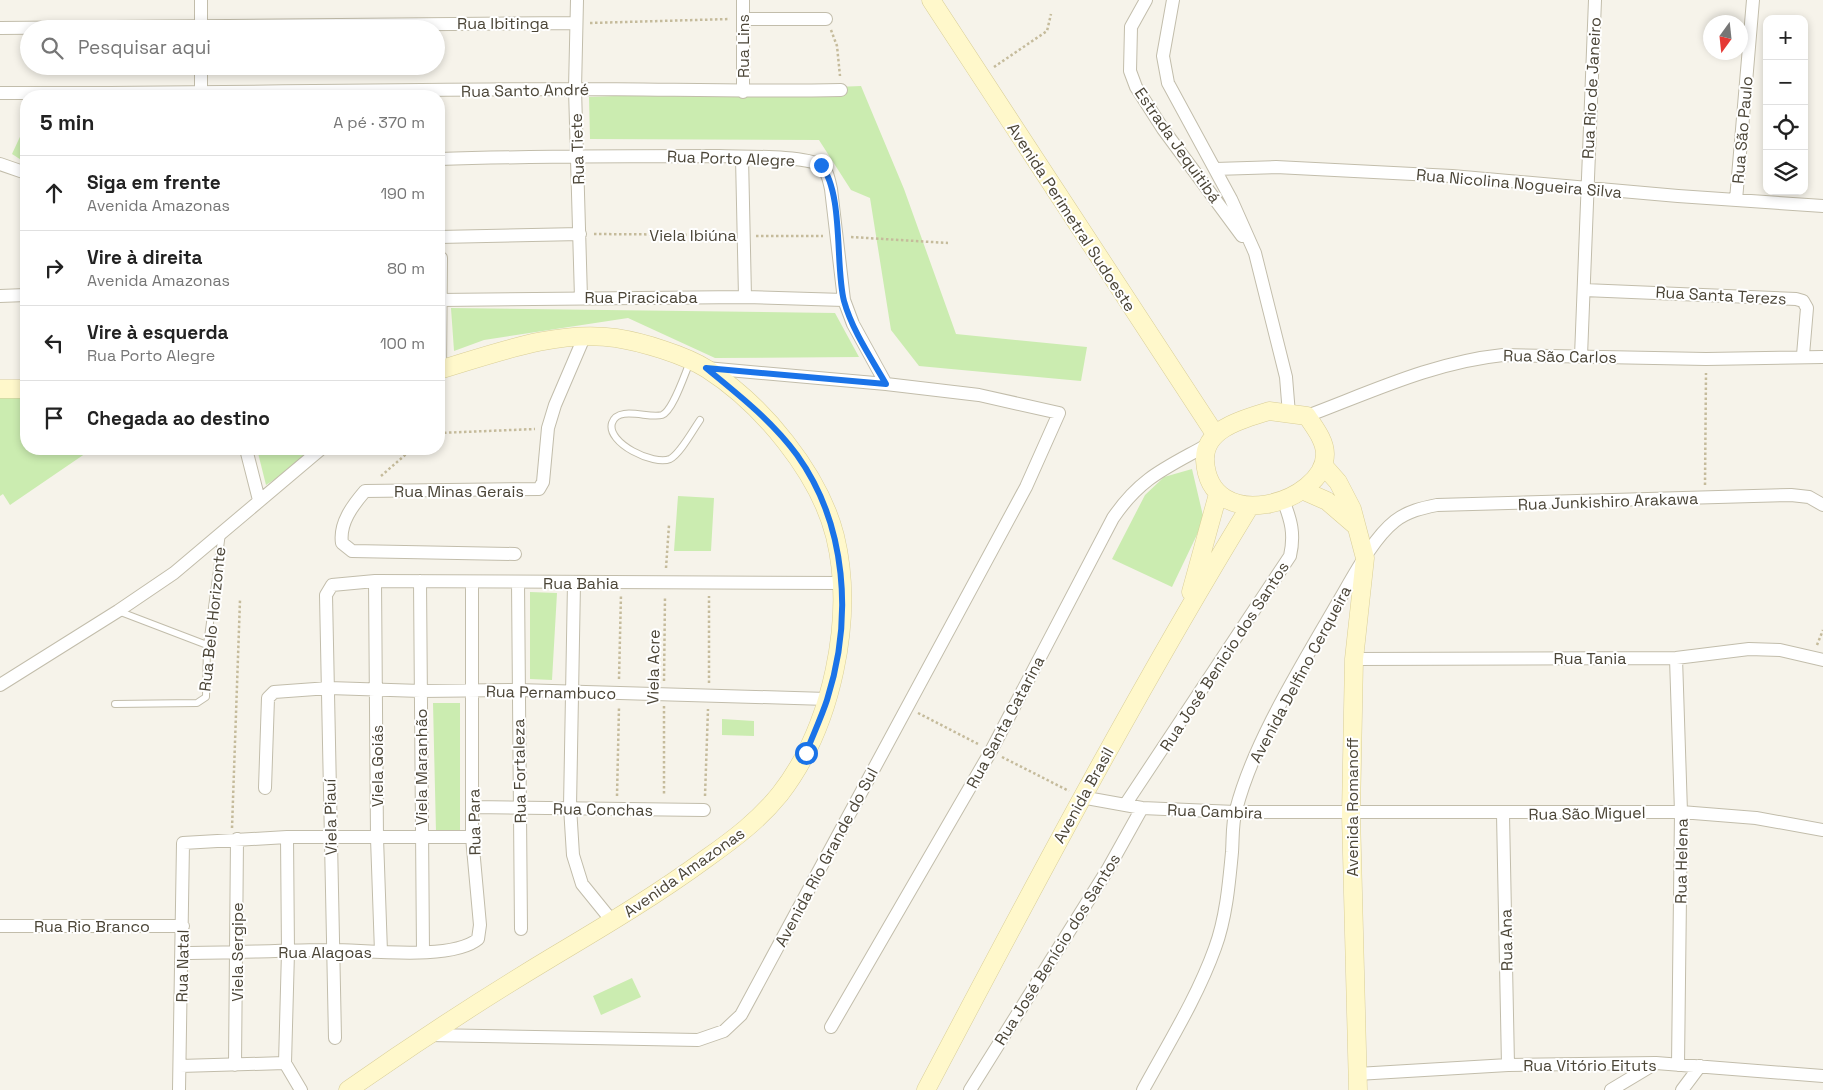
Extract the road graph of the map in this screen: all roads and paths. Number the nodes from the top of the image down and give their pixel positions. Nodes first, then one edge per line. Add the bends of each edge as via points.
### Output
1 (201, 0) edge
2 (577, 0) edge
3 (743, 0) edge
4 (931, 0) edge
5 (1146, 0) edge
6 (1173, 0) edge
7 (1595, 0) edge
8 (1753, 0) edge
9 (1051, 14) dead end
10 (743, 19) junction
11 (826, 19) joint
12 (201, 20) edge
13 (445, 23) edge
14 (576, 23) junction
15 (0, 28) edge
16 (20, 28) edge
17 (988, 70) dead end
18 (201, 75) edge
19 (576, 89) junction
20 (201, 90) edge
21 (841, 90) joint
22 (445, 91) edge
23 (743, 92) junction
24 (0, 93) edge
25 (20, 94) edge
26 (578, 155) junction
27 (742, 157) junction
28 (445, 159) edge
29 (0, 164) edge
30 (1215, 169) junction
31 (20, 171) edge
32 (1586, 188) junction
33 (1736, 200) junction
34 (1823, 206) edge
35 (580, 234) junction
36 (744, 236) junction
37 (838, 236) junction
38 (445, 237) edge
39 (948, 243) dead end
40 (1255, 253) junction
41 (1584, 290) junction
42 (20, 295) edge
43 (0, 296) edge
44 (744, 297) junction
45 (581, 298) junction
46 (445, 300) edge
47 (844, 300) junction
48 (585, 335) junction
49 (1803, 355) junction
50 (1581, 356) junction
51 (1823, 356) edge
52 (1706, 359) junction
53 (690, 362) junction
54 (445, 368) edge
55 (706, 368) junction
56 (886, 384) junction
57 (20, 389) edge
58 (0, 390) edge
59 (1059, 413) joint
60 (1289, 414) junction
61 (1307, 416) junction
62 (700, 420) dead end
63 (548, 428) junction
64 (445, 433) edge
65 (1211, 440) junction
66 (248, 455) edge
67 (313, 455) edge
68 (405, 455) edge
69 (1324, 465) junction
70 (1302, 490) junction
71 (366, 491) junction
72 (1218, 494) junction
73 (1705, 498) junction
74 (259, 500) junction
75 (1283, 500) junction
76 (1823, 505) edge
77 (1250, 506) junction
78 (1394, 521) joint
79 (669, 525) dead end
80 (1357, 526) junction
81 (222, 532) junction
82 (515, 554) dead end
83 (1365, 558) junction
84 (375, 581) junction
85 (420, 581) junction
86 (472, 582) junction
87 (518, 582) junction
88 (574, 583) junction
89 (666, 583) junction
90 (843, 584) junction
91 (326, 596) joint
92 (240, 600) dead end
93 (118, 611) junction
94 (1183, 616) junction
95 (207, 645) junction
96 (1676, 658) junction
97 (1354, 659) junction
98 (1823, 660) edge
99 (0, 685) edge
100 (329, 688) junction
101 (376, 690) junction
102 (518, 690) junction
103 (421, 691) junction
104 (474, 691) junction
105 (573, 691) junction
106 (664, 693) junction
107 (827, 699) junction
108 (115, 704) dead end
109 (265, 788) dead end
110 (1081, 797) junction
111 (1125, 804) junction
112 (472, 807) junction
113 (570, 807) junction
114 (1142, 808) junction
115 (520, 809) junction
116 (664, 809) junction
117 (704, 810) dead end
118 (1235, 812) junction
119 (1681, 812) junction
120 (1350, 814) junction
121 (1503, 814) junction
122 (1823, 830) edge
123 (287, 837) junction
124 (330, 837) junction
125 (472, 837) junction
126 (377, 838) junction
127 (422, 838) junction
128 (234, 839) junction
129 (612, 921) junction
130 (0, 926) edge
131 (183, 926) junction
132 (521, 929) dead end
133 (467, 947) joint
134 (333, 950) junction
135 (288, 952) junction
136 (381, 952) junction
137 (423, 952) junction
138 (183, 953) junction
139 (237, 953) junction
140 (831, 1027) dead end
141 (426, 1035) junction
142 (336, 1038) dead end
143 (1656, 1063) junction
144 (285, 1064) junction
145 (235, 1065) junction
146 (1508, 1065) junction
147 (1678, 1065) junction
148 (180, 1066) junction
149 (1700, 1066) junction
150 (1823, 1076) edge
151 (1358, 1082) edge
152 (179, 1090) edge
153 (301, 1090) edge
154 (348, 1090) edge
155 (926, 1090) edge
156 (970, 1090) edge
157 (1143, 1090) edge
158 (1611, 1090) edge
159 (1682, 1090) edge

1 - 12 street
2 - 14 street, Rua Tiete
3 - 10 street, Rua Lins
4 - 65 street, Avenida Perimetral Sudoeste
5 - 40 street, Estrada Jequitibá via 1131,27 1130,71 1136,87 1163,129
6 - 30 street, Estrada Jequitibá via 1162,56 1168,84
7 - 32 street, Rua Rio de Janeiro
8 - 33 street, Rua São Paulo
9 - 17 path via 1047,30
10 - 11 street
10 - 14 path
10 - 23 street, Rua Lins
11 - 21 path via 837,46
13 - 14 street, Rua Ibitinga
14 - 19 street, Rua Tiete
15 - 16 street, Rua Ibitinga
18 - 20 street
19 - 22 street, Rua Santo André
19 - 23 street, Rua Santo André
19 - 26 street, Rua Tiete
21 - 23 street, Rua Santo André
24 - 25 street, Rua Santo André
26 - 27 street, Rua Porto Alegre
26 - 28 street, Rua Porto Alegre
26 - 35 street, Rua Tiete
27 - 36 street
27 - 37 street, Rua Porto Alegre via 794,159 821,165 831,189
29 - 31 street
30 - 32 street, Rua Nicolina Nogueira Silva via 1276,167 1452,176
30 - 40 street, Estrada Jequitibá
32 - 33 street, Rua Nicolina Nogueira Silva
32 - 41 street, Rua Rio de Janeiro
33 - 34 street, Rua Nicolina Nogueira Silva
35 - 36 path, Viela Ibiúna
35 - 38 street
35 - 45 street, Rua Tiete
36 - 37 path, Viela Ibiúna
36 - 44 street
37 - 39 path, Viela Ibiúna
37 - 47 street, Rua Porto Alegre
40 - 60 street, Estrada Jequitibá via 1286,377
41 - 49 street, Rua Santa Terezs via 1796,299 1807,308
41 - 50 street, Rua Rio de Janeiro
42 - 43 street
44 - 45 street, Rua Piracicaba
44 - 47 street, Rua Piracicaba
45 - 46 street, Rua Piracicaba
47 - 56 street, Rua Porto Alegre via 857,332
48 - 53 street, Avenida Amazonas via 649,346
48 - 54 street, Avenida Amazonas via 496,352
48 - 63 street, Rua Minas Gerais
49 - 51 street, Rua São Carlos
49 - 52 street, Rua São Carlos
50 - 52 street, Rua São Carlos
50 - 61 street, Rua São Carlos via 1471,358 1438,366
52 - 73 path
53 - 55 street, Avenida Amazonas
53 - 62 lane via 669,409 662,415 621,414 612,424 613,435 623,446 641,455 667,460 674,457
55 - 56 street, Avenida Amazonas
55 - 90 street, Avenida Amazonas via 757,410 797,455 821,495 835,535
56 - 59 street, Avenida Amazonas via 979,395
57 - 58 street
59 - 141 street, Avenida Rio Grande do Sul via 1026,487 741,1015 724,1031 698,1040
60 - 61 street
60 - 65 street via 1269,411 1234,424
61 - 69 street via 1326,452
63 - 64 path
63 - 71 street, Rua Minas Gerais via 543,482 534,491
65 - 72 street via 1206,469 1210,484
65 - 140 street, Rua Santa Catarina via 1146,479 1128,496 1113,518 991,751
66 - 74 street
67 - 74 street
68 - 71 path
69 - 70 street
69 - 80 street, Avenida Romanoff via 1346,496
70 - 75 street
70 - 80 street via 1328,501
71 - 82 street via 347,516 341,536 342,543 352,551
72 - 77 street via 1236,504
72 - 94 street
73 - 76 street, Rua Junkishiro Arakawa via 1791,495 1809,498
73 - 78 street, Rua Junkishiro Arakawa via 1437,505 1414,510
74 - 81 street
75 - 77 street
75 - 111 street, Rua José Benicio dos Santos via 1292,522 1294,539 1290,556
77 - 94 street, Avenida Brasil
78 - 83 street, Avenida Delfino Cerqueira
79 - 89 path, Viela Acre
80 - 83 street, Avenida Romanoff
81 - 93 street via 174,573
81 - 95 lane, Rua Belo Horizonte
83 - 97 street, Avenida Romanoff
83 - 118 street, Avenida Delfino Cerqueira via 1280,706 1246,776
84 - 85 street, Rua Bahia
84 - 91 street, Rua Bahia via 336,584 329,588
84 - 101 street, Viela Goiás
85 - 86 street, Rua Bahia
85 - 103 street, Viela Maranhão
86 - 87 street, Rua Bahia
86 - 104 street, Rua Para
87 - 88 street, Rua Bahia
87 - 102 street, Rua Fortaleza
88 - 89 street, Rua Bahia
88 - 105 street
89 - 90 street, Rua Bahia
89 - 106 path, Viela Acre
90 - 107 street, Avenida Amazonas via 838,651
91 - 100 street, Viela Piauí
92 - 128 path
93 - 95 lane
93 - 99 street
94 - 110 street, Avenida Brasil
95 - 108 lane, Rua Belo Horizonte via 207,692 206,697 197,703
96 - 97 street, Rua Tania
96 - 98 street, Rua Tania via 1749,649 1780,650
96 - 119 street, Rua Helena
97 - 120 street, Avenida Romanoff
100 - 101 street, Rua Pernambuco
100 - 109 street, Rua Pernambuco via 274,692 268,698
100 - 124 street, Viela Piauí
101 - 103 street, Rua Pernambuco
101 - 126 street, Viela Goiás
102 - 104 street, Rua Pernambuco
102 - 105 street, Rua Pernambuco
102 - 115 street, Rua Fortaleza
103 - 104 street, Rua Pernambuco
103 - 127 street, Viela Maranhão
104 - 112 street, Rua Para
105 - 106 street, Rua Pernambuco
105 - 113 street
106 - 107 street, Rua Pernambuco
106 - 116 path, Viela Acre
107 - 129 street, Avenida Amazonas via 806,753 780,794 748,829 668,887
110 - 111 street, Rua Cambira
110 - 155 street, Avenida Brasil
111 - 114 street, Rua Cambira
112 - 115 street, Rua Conchas
112 - 125 street, Rua Para
113 - 115 street, Rua Conchas
113 - 116 street, Rua Conchas
113 - 129 street via 576,869 582,884
114 - 118 street, Rua Cambira
114 - 156 street, Rua José Benício dos Santos
115 - 132 street, Rua Fortaleza
116 - 117 street, Rua Conchas
118 - 120 street, Rua Cambira
118 - 157 street, Avenida Delfino Cerqueira via 1229,882 1215,947
119 - 121 street, Rua São Miguel
119 - 122 street, Rua São Miguel via 1756,818
119 - 147 street, Rua Helena
120 - 121 street, Rua São Miguel
120 - 151 street, Avenida Romanoff
121 - 146 street, Rua Ana
123 - 124 street
123 - 128 street
123 - 135 street
124 - 126 street
124 - 134 street, Viela Piauí
125 - 127 street
125 - 133 street, Rua Para via 480,926 478,939
126 - 127 street
126 - 136 street, Viela Goiás
127 - 137 street, Viela Maranhão
128 - 131 street, Rua Natal via 183,843
128 - 139 street, Viela Sergipe
129 - 141 street, Avenida Amazonas
130 - 131 street, Rua Rio Branco
131 - 138 street, Rua Natal
133 - 137 street, Rua Alagoas
134 - 135 street, Rua Alagoas
134 - 136 street, Rua Alagoas
134 - 142 street, Viela Piauí
135 - 139 street, Rua Alagoas
135 - 144 street
136 - 137 street, Rua Alagoas
138 - 139 street, Rua Alagoas
138 - 148 street, Rua Natal
139 - 145 street, Viela Sergipe
141 - 154 street, Avenida Amazonas
143 - 146 street, Rua Vitório Eituts
143 - 147 street, Rua Vitório Eituts
143 - 158 street
144 - 145 street
144 - 153 street
145 - 148 street
146 - 151 street, Rua Vitório Eituts
147 - 149 street, Rua Vitório Eituts
148 - 152 street, Rua Natal
149 - 150 street, Rua Vitório Eituts
149 - 159 street

